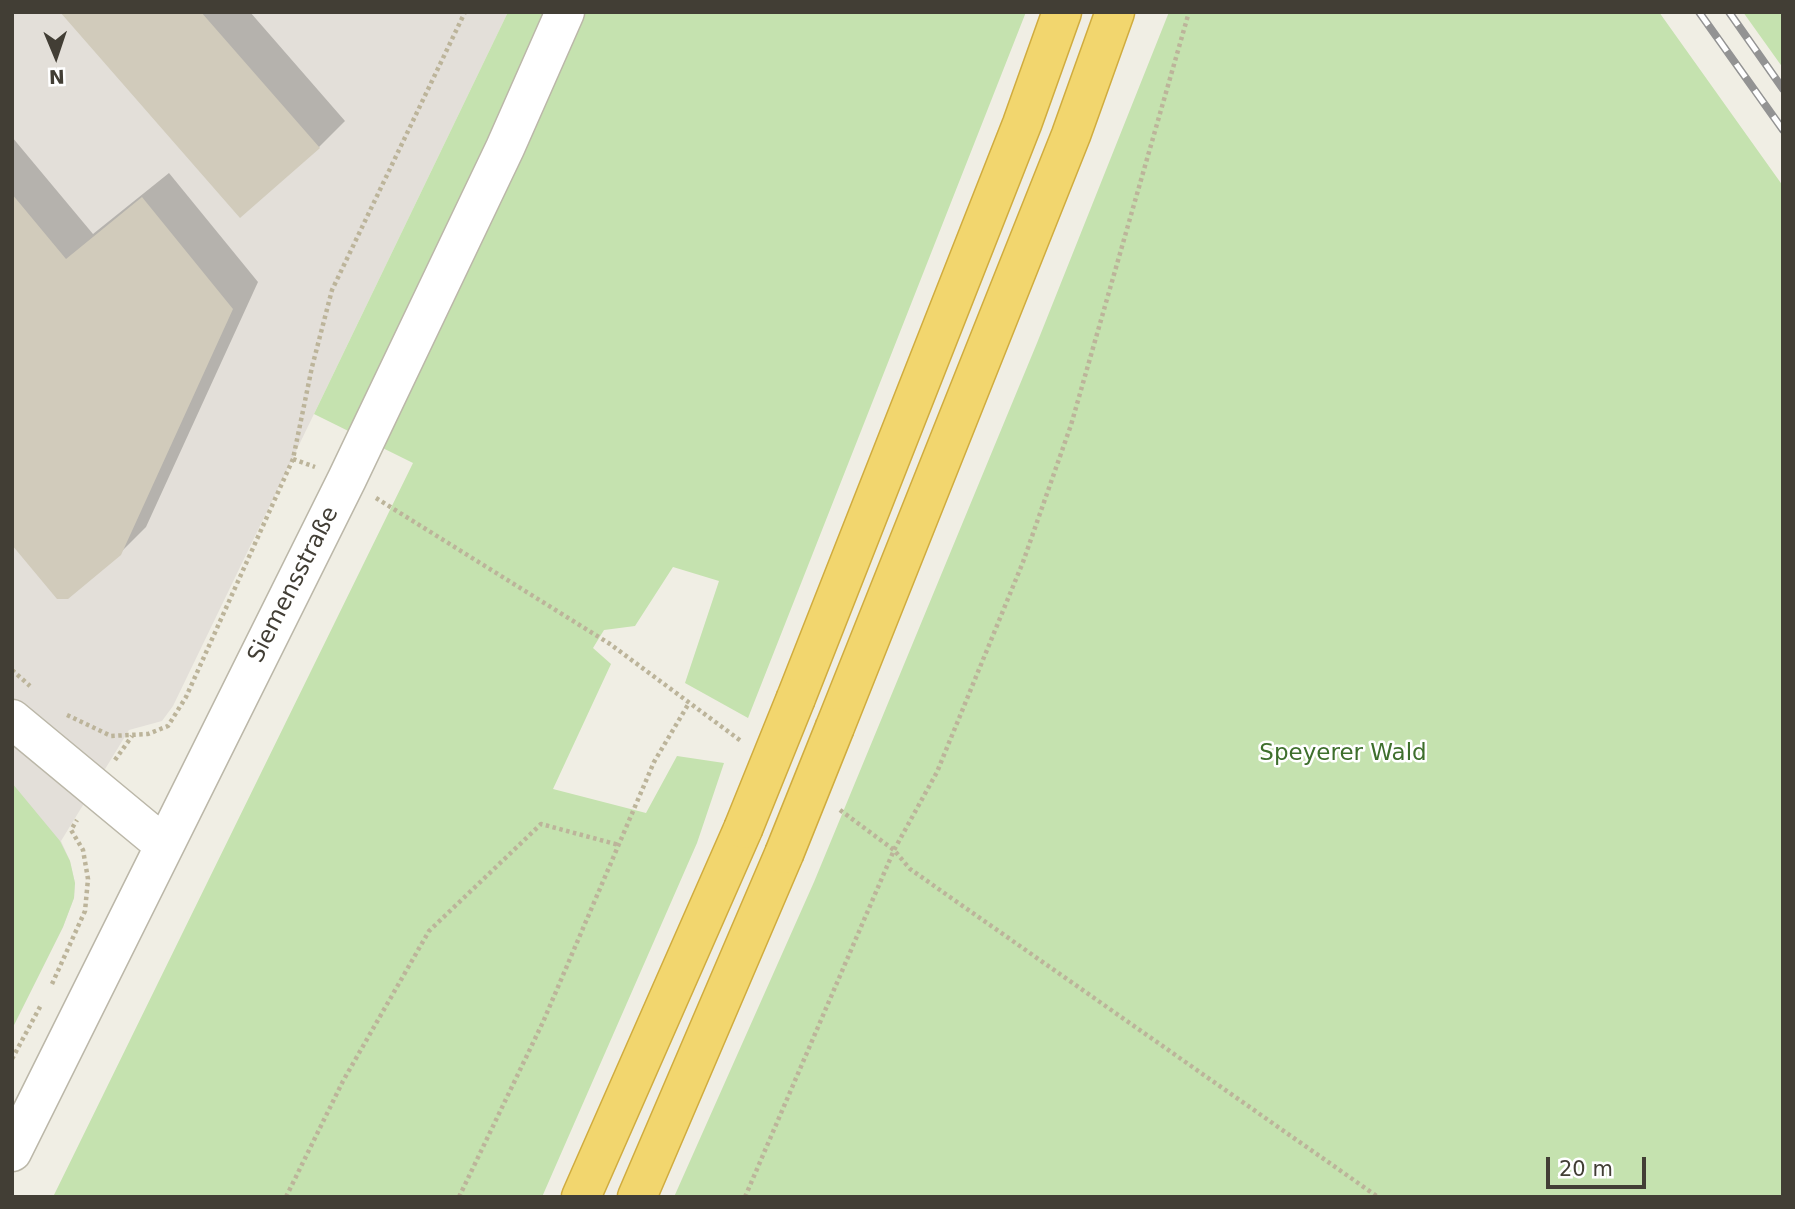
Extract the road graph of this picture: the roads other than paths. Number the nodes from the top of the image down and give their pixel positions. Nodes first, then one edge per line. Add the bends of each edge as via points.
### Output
1 (565, 12) edge
2 (1062, 12) edge
3 (1115, 12) edge
4 (12, 719) edge
5 (164, 845) junction
6 (12, 1152) edge
7 (581, 1197) edge
8 (637, 1197) edge

1 - 5 street, Siemensstraße via 347,479
2 - 7 highway, bridge via 1023,124 743,829
3 - 8 highway, bridge via 1071,135 784,855
4 - 5 street
5 - 6 street, Siemensstraße

